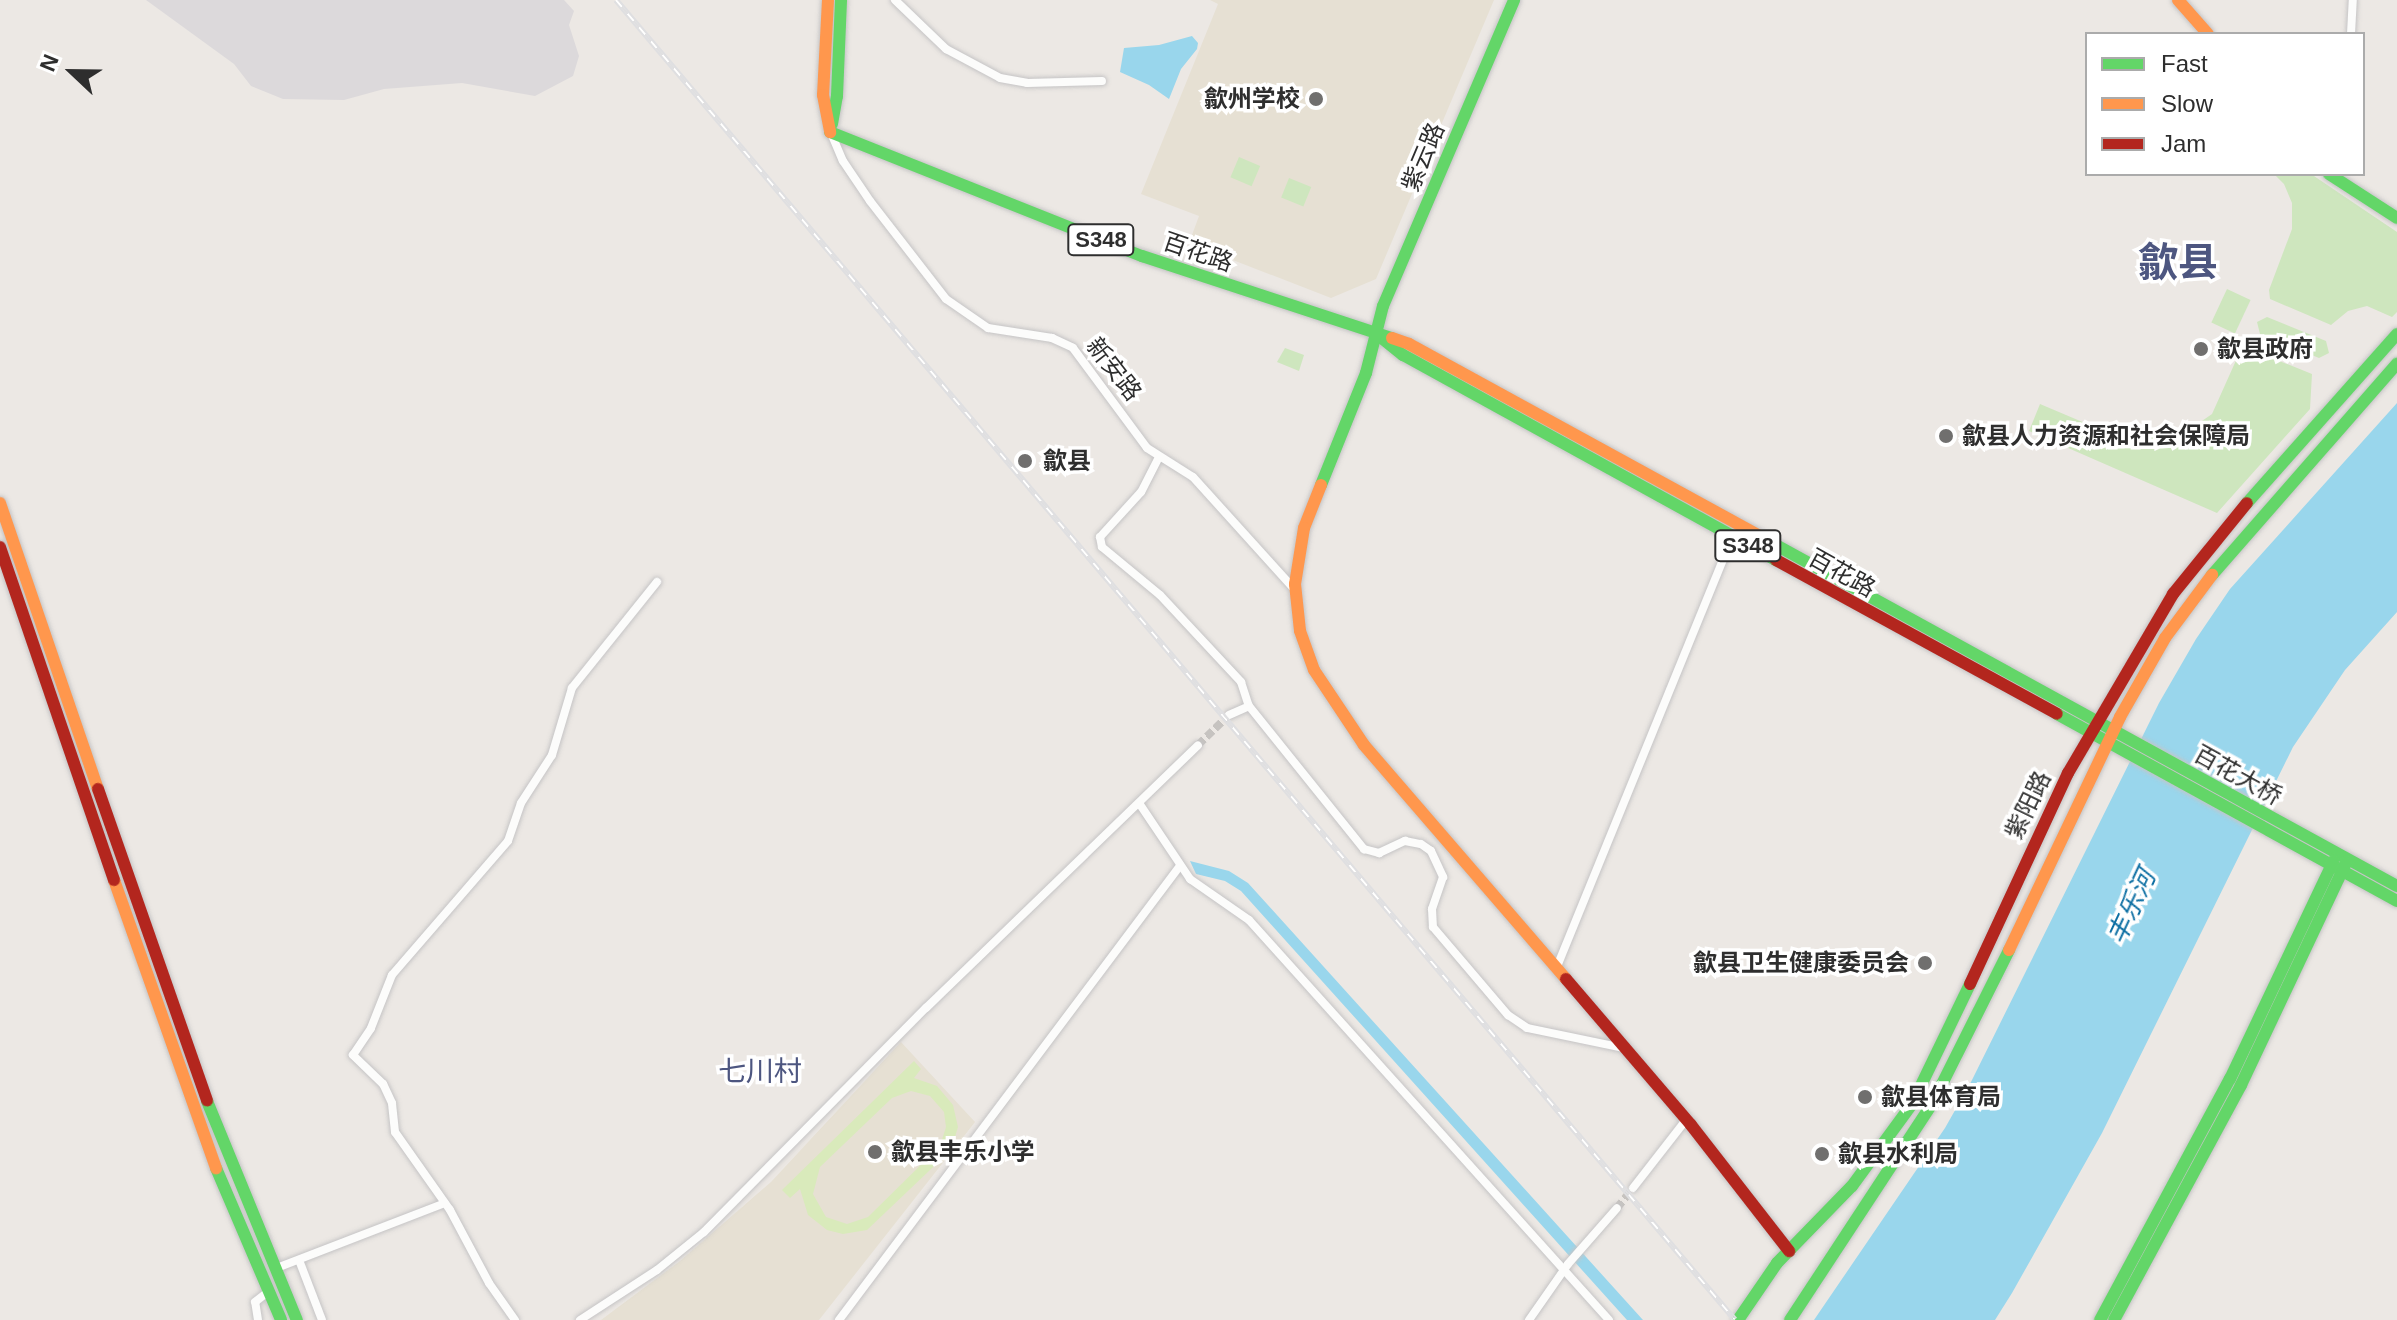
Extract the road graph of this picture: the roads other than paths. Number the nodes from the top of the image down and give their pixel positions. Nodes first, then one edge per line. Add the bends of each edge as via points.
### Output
1 (828, 0) edge
2 (841, 0) edge
3 (895, 0) edge
4 (1514, 0) edge
5 (2178, 0) edge
6 (2353, 0) edge
7 (2206, 32) edge
8 (2351, 32) edge
9 (1102, 81) dead end
10 (830, 132) junction
11 (2336, 176) edge
12 (2397, 218) edge
13 (1376, 334) junction
14 (2397, 334) edge
15 (2397, 364) edge
16 (1159, 457) junction
17 (0, 503) edge
18 (1732, 537) junction
19 (0, 547) edge
20 (657, 582) dead end
21 (1295, 590) junction
22 (1249, 706) junction
23 (1229, 715) tunnel mouth
24 (2093, 728) junction
25 (2110, 737) junction
26 (1198, 745) tunnel mouth
27 (2126, 746) joint
28 (1139, 803) junction
29 (2335, 859) junction
30 (1179, 867) junction
31 (2397, 886) edge
32 (2397, 901) edge
33 (1556, 969) junction
34 (1625, 1048) junction
35 (1686, 1120) junction
36 (1633, 1188) tunnel mouth
37 (445, 1203) junction
38 (1617, 1208) tunnel mouth
39 (1789, 1251) junction
40 (299, 1260) junction
41 (1566, 1267) junction
42 (274, 1269) junction
43 (268, 1292) junction
44 (258, 1320) edge
45 (281, 1320) edge
46 (297, 1320) edge
47 (322, 1320) edge
48 (515, 1320) edge
49 (580, 1320) edge
50 (839, 1320) edge
51 (1529, 1320) edge
52 (1609, 1320) edge
53 (1738, 1320) edge
54 (1790, 1320) edge
55 (2100, 1320) edge
56 (2114, 1320) edge

1 - 10 main road, 新安路 via 823,95
2 - 10 main road
3 - 9 street via 946,49 1000,78 1027,83
4 - 13 main road, 紫云路 via 1383,306
5 - 7 main road
6 - 8 street
10 - 13 main road, 百花路 / S348 via 1142,256
10 - 16 street, 新安路 via 870,201 946,299 988,328 1052,338 1073,348 1142,442
11 - 12 main road
13 - 18 main road, 百花路 / S348 via 1403,355
13 - 21 main road, 紫云路 via 1366,373 1304,528
13 - 24 main road, 百花路 / S348 via 1409,344
14 - 24 main road, 紫阳路 via 2195,565
15 - 25 main road, 紫阳路 via 2200,589 2149,664
16 - 21 street, 新安路 via 1193,477
16 - 22 street via 1141,492 1100,542 1122,567 1160,595 1241,682
17 - 42 main road via 180,1031
18 - 24 main road, 百花路 / S348
18 - 33 street
19 - 43 main road via 167,1036
20 - 37 street via 572,688 552,755 521,803 508,841 396,969 371,1028 353,1055 383,1084 392,1103 395,1132
21 - 33 main road, 紫云路 via 1307,657 1364,745
22 - 23 street
22 - 34 street via 1364,849 1379,853 1405,841 1431,851 1443,877 1432,909 1433,927 1508,1015 1527,1028
24 - 25 main road, 百花路 / S348
24 - 39 main road, 紫阳路 via 2022,866 1912,1104 1852,1186
25 - 27 main road, 百花路 / S348
25 - 54 main road, 紫阳路 via 1932,1104
26 - 28 street
27 - 29 main road, 百花大桥 / S348
28 - 30 street
28 - 49 street via 704,1232
29 - 31 main road, S348
29 - 32 main road, S348
29 - 55 main road via 2230,1079
29 - 56 main road via 2247,1073
30 - 41 street via 1249,920
30 - 50 street
33 - 34 main road, 紫云路
34 - 35 main road, 紫云路
35 - 36 street
35 - 39 main road, 紫云路
37 - 40 street
37 - 48 street
38 - 41 street
39 - 53 main road, 紫阳路
40 - 42 street
40 - 47 street
41 - 51 street
41 - 52 street
42 - 46 main road
43 - 44 street via 255,1302
43 - 45 main road

